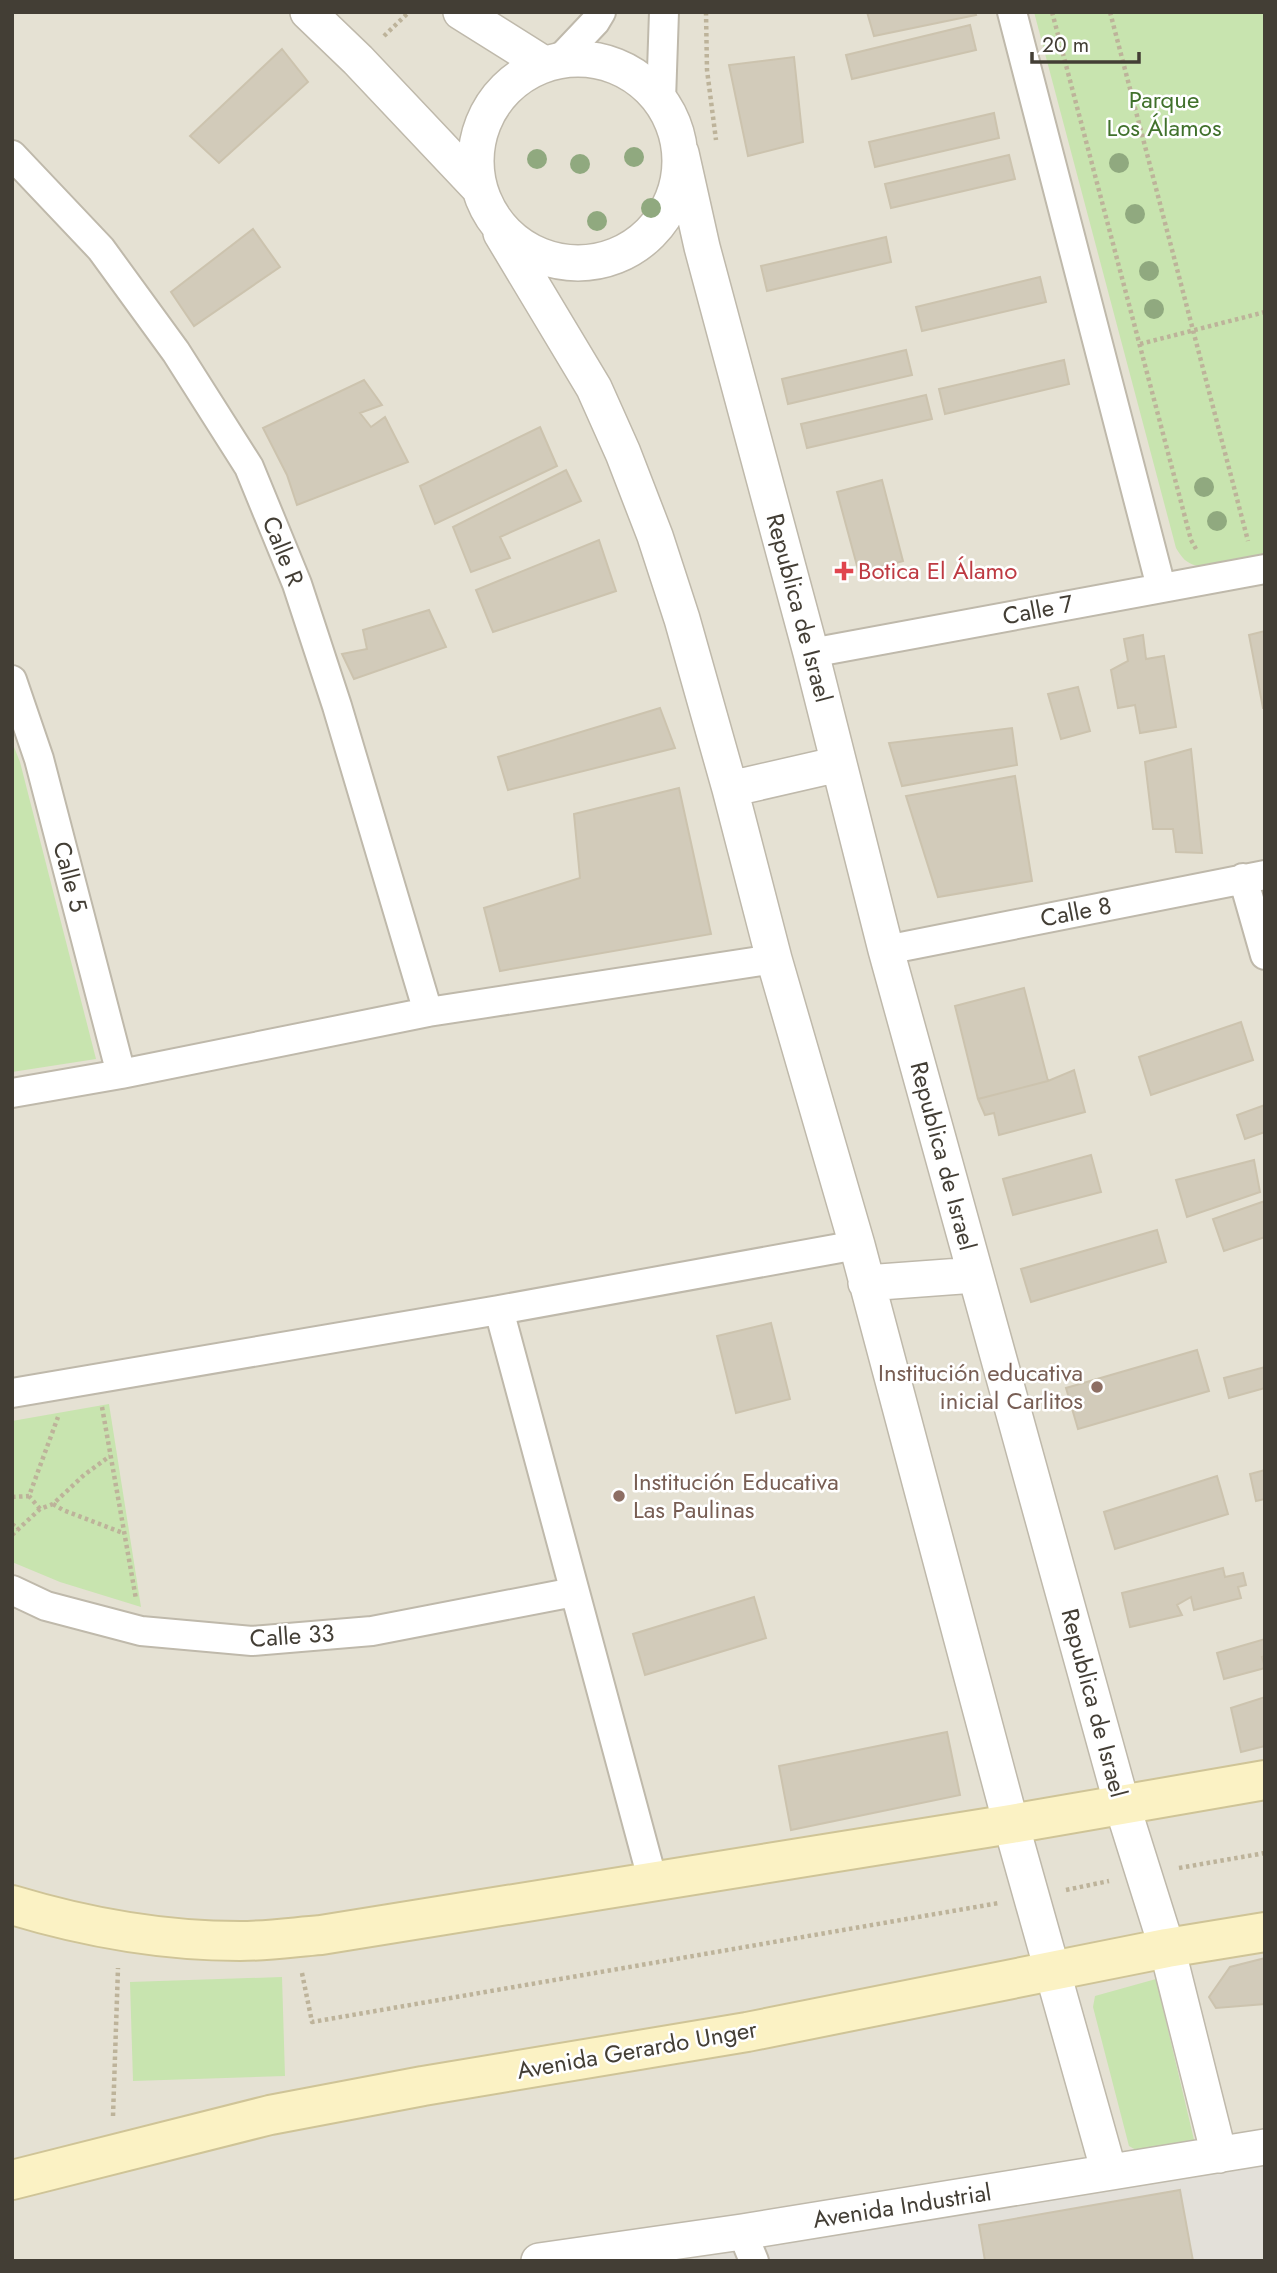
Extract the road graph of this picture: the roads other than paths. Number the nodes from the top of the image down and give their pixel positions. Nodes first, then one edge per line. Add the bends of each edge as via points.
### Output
1 (308, 12) edge
2 (461, 12) edge
3 (601, 12) edge
4 (664, 12) edge
5 (1012, 12) edge
6 (552, 61) junction
7 (661, 100) junction
8 (681, 153) junction
9 (12, 155) edge
10 (478, 187) junction
11 (501, 233) junction
12 (1257, 559) edge
13 (1161, 587) junction
14 (811, 653) junction
15 (12, 680) edge
16 (839, 764) junction
17 (730, 789) junction
18 (1254, 877) edge
19 (887, 950) junction
20 (1265, 955) edge
21 (774, 959) junction
22 (428, 1012) junction
23 (121, 1074) junction
24 (12, 1093) edge
25 (857, 1245) junction
26 (975, 1275) junction
27 (866, 1283) junction
28 (499, 1310) junction
29 (12, 1393) edge
30 (12, 1590) edge
31 (574, 1592) junction
32 (1265, 1780) edge
33 (1122, 1805) junction
34 (1011, 1824) junction
35 (653, 1882) junction
36 (12, 1905) edge
37 (1265, 1932) edge
38 (1167, 1948) junction
39 (1052, 1972) junction
40 (1265, 2147) edge
41 (1219, 2155) junction
42 (1109, 2172) junction
43 (12, 2180) edge
44 (748, 2246) edge
45 (539, 2261) edge

1 - 10 street
2 - 6 street
3 - 6 street
4 - 7 street
5 - 13 street
6 - 7 street via 589,58 617,65 642,80
6 - 10 street via 516,79 495,101 481,128
7 - 8 street via 675,125
8 - 11 street via 677,187 664,216 642,241 614,257 581,263 548,259
8 - 14 street, Republica de Israel
9 - 22 street, Calle R via 100,249 176,352 250,467 305,608
10 - 11 street
11 - 17 street via 594,388 623,453 682,619
12 - 13 street, Calle 7
13 - 14 street, Calle 7
14 - 16 street, Republica de Israel
15 - 23 street, Calle 5 via 38,759
16 - 17 street
16 - 19 street, Republica de Israel
17 - 21 street
18 - 19 street, Calle 8
18 - 20 street
19 - 26 street, Republica de Israel
21 - 22 street
21 - 25 street
22 - 23 street
23 - 24 street
25 - 27 street
25 - 28 street
26 - 27 street
26 - 33 street, Republica de Israel
27 - 34 street
28 - 29 street
28 - 31 street
30 - 31 street, Calle 33 via 46,1606 141,1631 252,1641 372,1631
31 - 35 street
32 - 33 main road
33 - 34 main road
33 - 38 street, Republica de Israel
34 - 35 main road
34 - 39 street
35 - 36 main road via 321,1935 243,1941 119,1932
37 - 38 main road, Avenida Gerardo Unger
38 - 39 main road, Avenida Gerardo Unger
38 - 41 street, Republica de Israel
39 - 42 street
39 - 43 main road, Avenida Gerardo Unger via 747,2032 270,2115
40 - 41 street, Avenida Industrial
41 - 42 street, Avenida Industrial
42 - 44 street, Avenida Industrial
44 - 45 street, Avenida Industrial

